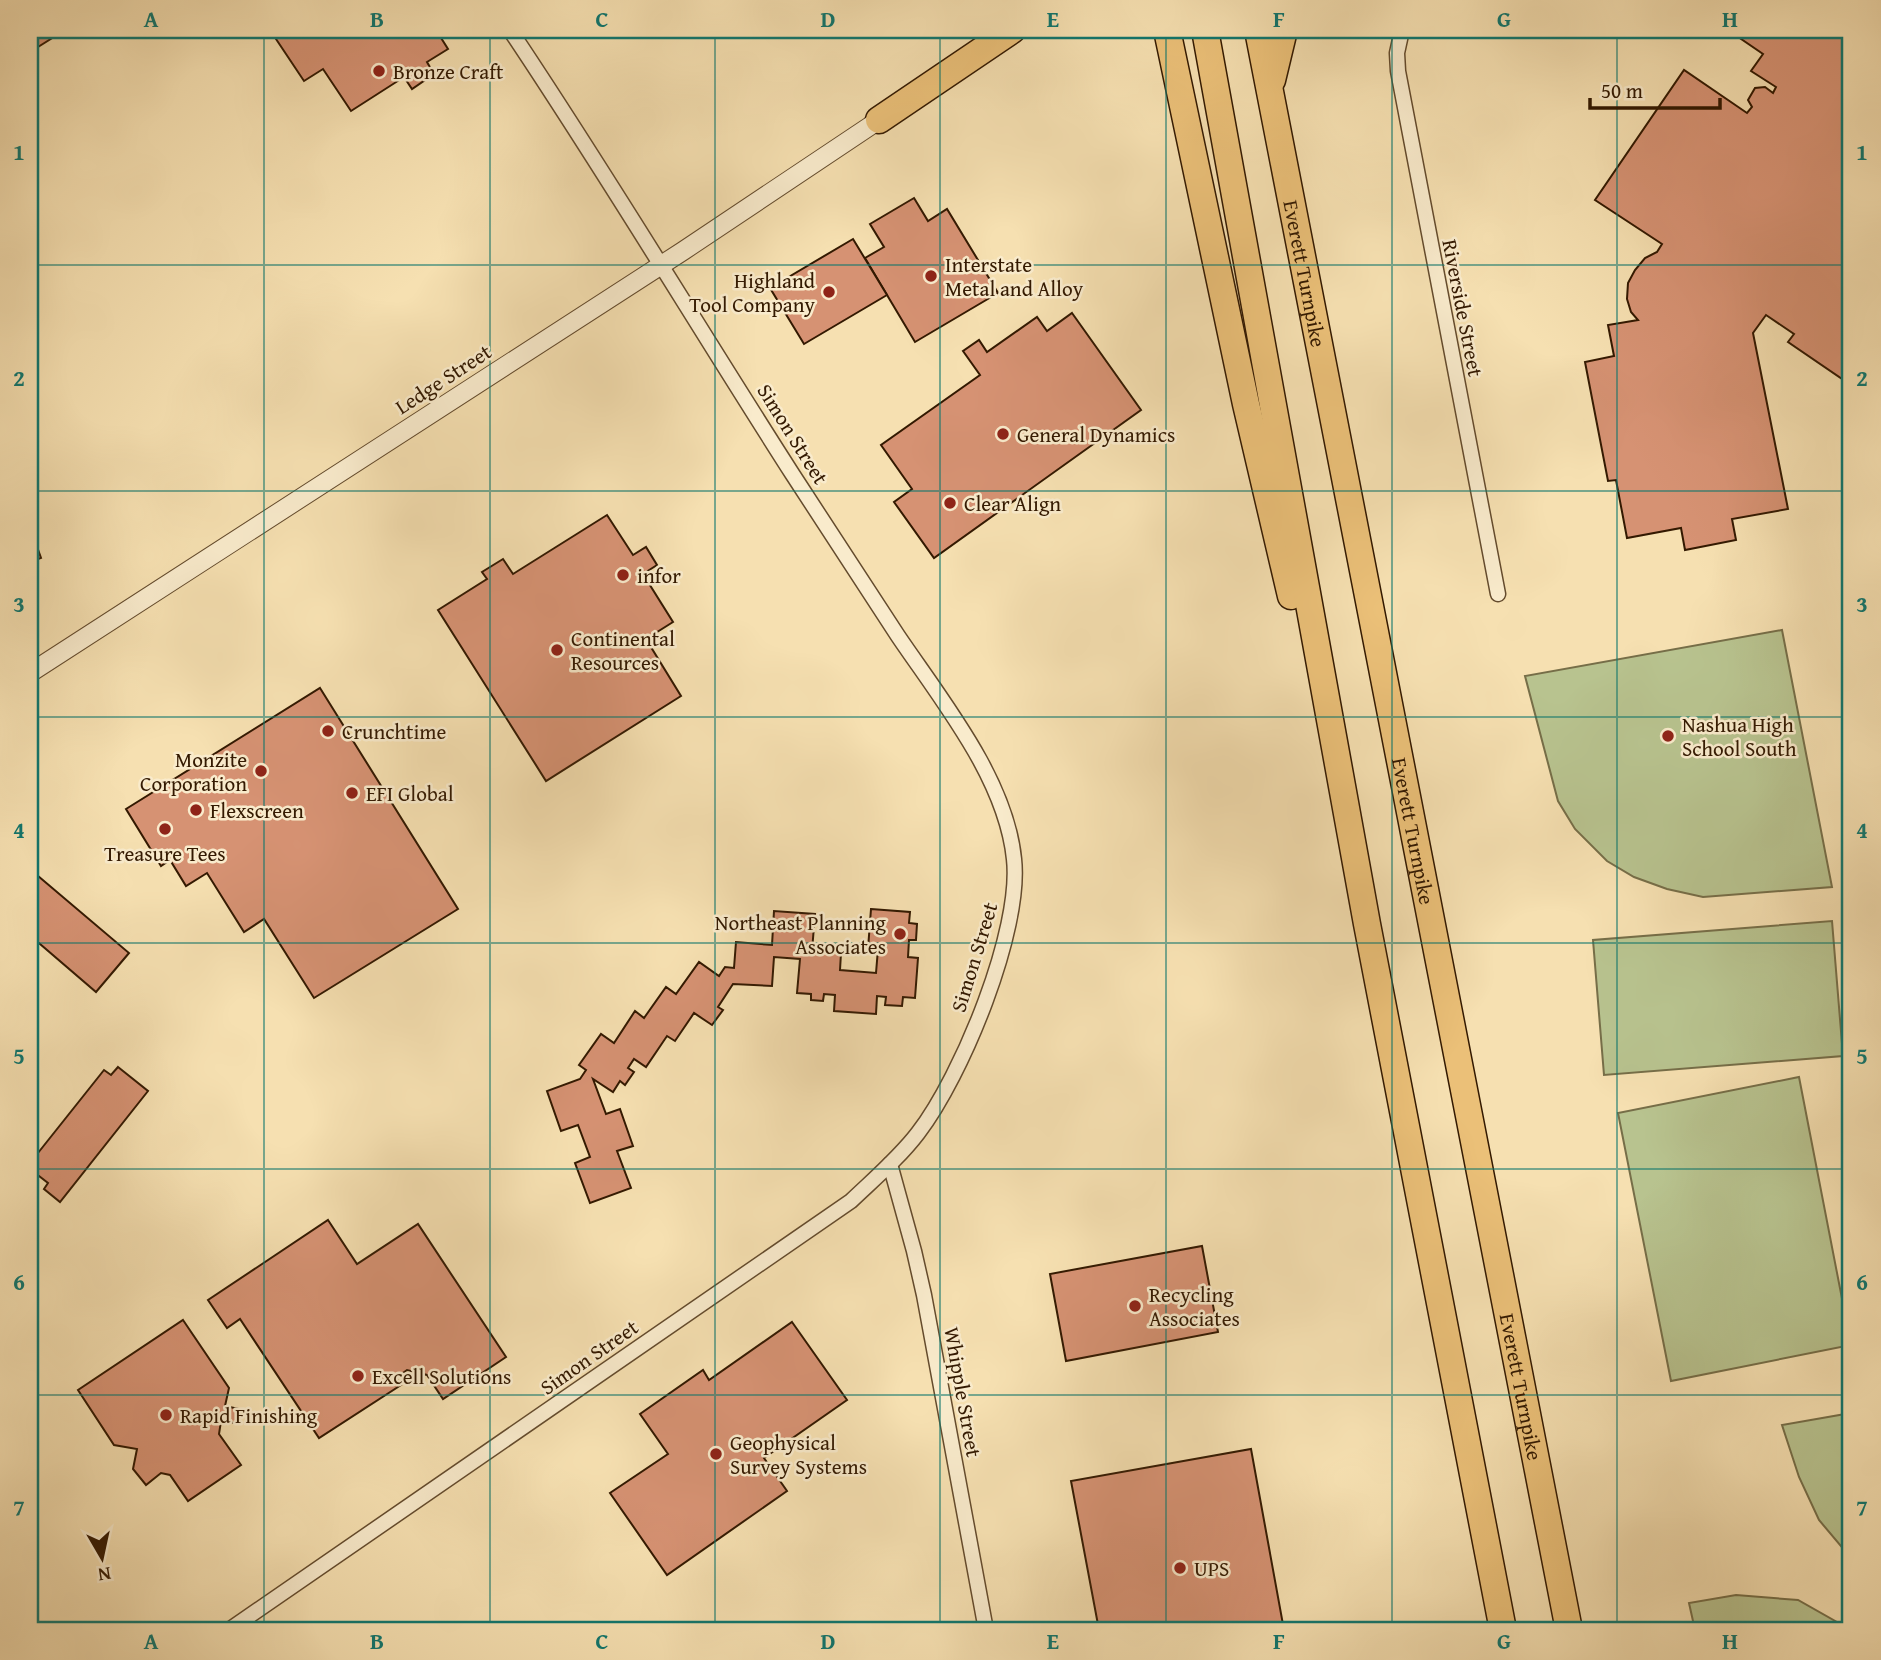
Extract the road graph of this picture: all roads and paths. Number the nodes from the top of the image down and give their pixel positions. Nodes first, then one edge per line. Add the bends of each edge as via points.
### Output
1 (510, 30) edge
2 (1012, 30) edge
3 (1167, 30) edge
4 (1205, 30) edge
5 (1258, 30) edge
6 (1283, 30) edge
7 (1402, 30) edge
8 (1269, 92) junction
9 (879, 120) joint
10 (661, 265) junction
11 (1498, 594) dead end
12 (30, 673) edge
13 (1367, 924) junction
14 (890, 1164) junction
15 (229, 1630) edge
16 (986, 1630) edge
17 (1503, 1630) edge
18 (1569, 1630) edge

1 - 10 street, Simon Street
2 - 9 highway
3 - 13 highway via 1247,404
4 - 13 highway
5 - 8 highway, Everett Turnpike
6 - 8 highway
7 - 11 street, Riverside Street via 1397,53 1402,95
8 - 18 highway, Everett Turnpike
9 - 10 street, Ledge Street
10 - 12 street, Ledge Street
10 - 14 street, Simon Street via 972,747 1007,819 1014,860 1014,902 986,1002 935,1109
13 - 17 highway
14 - 15 street, Simon Street via 851,1201
14 - 16 street, Whipple Street via 921,1284

